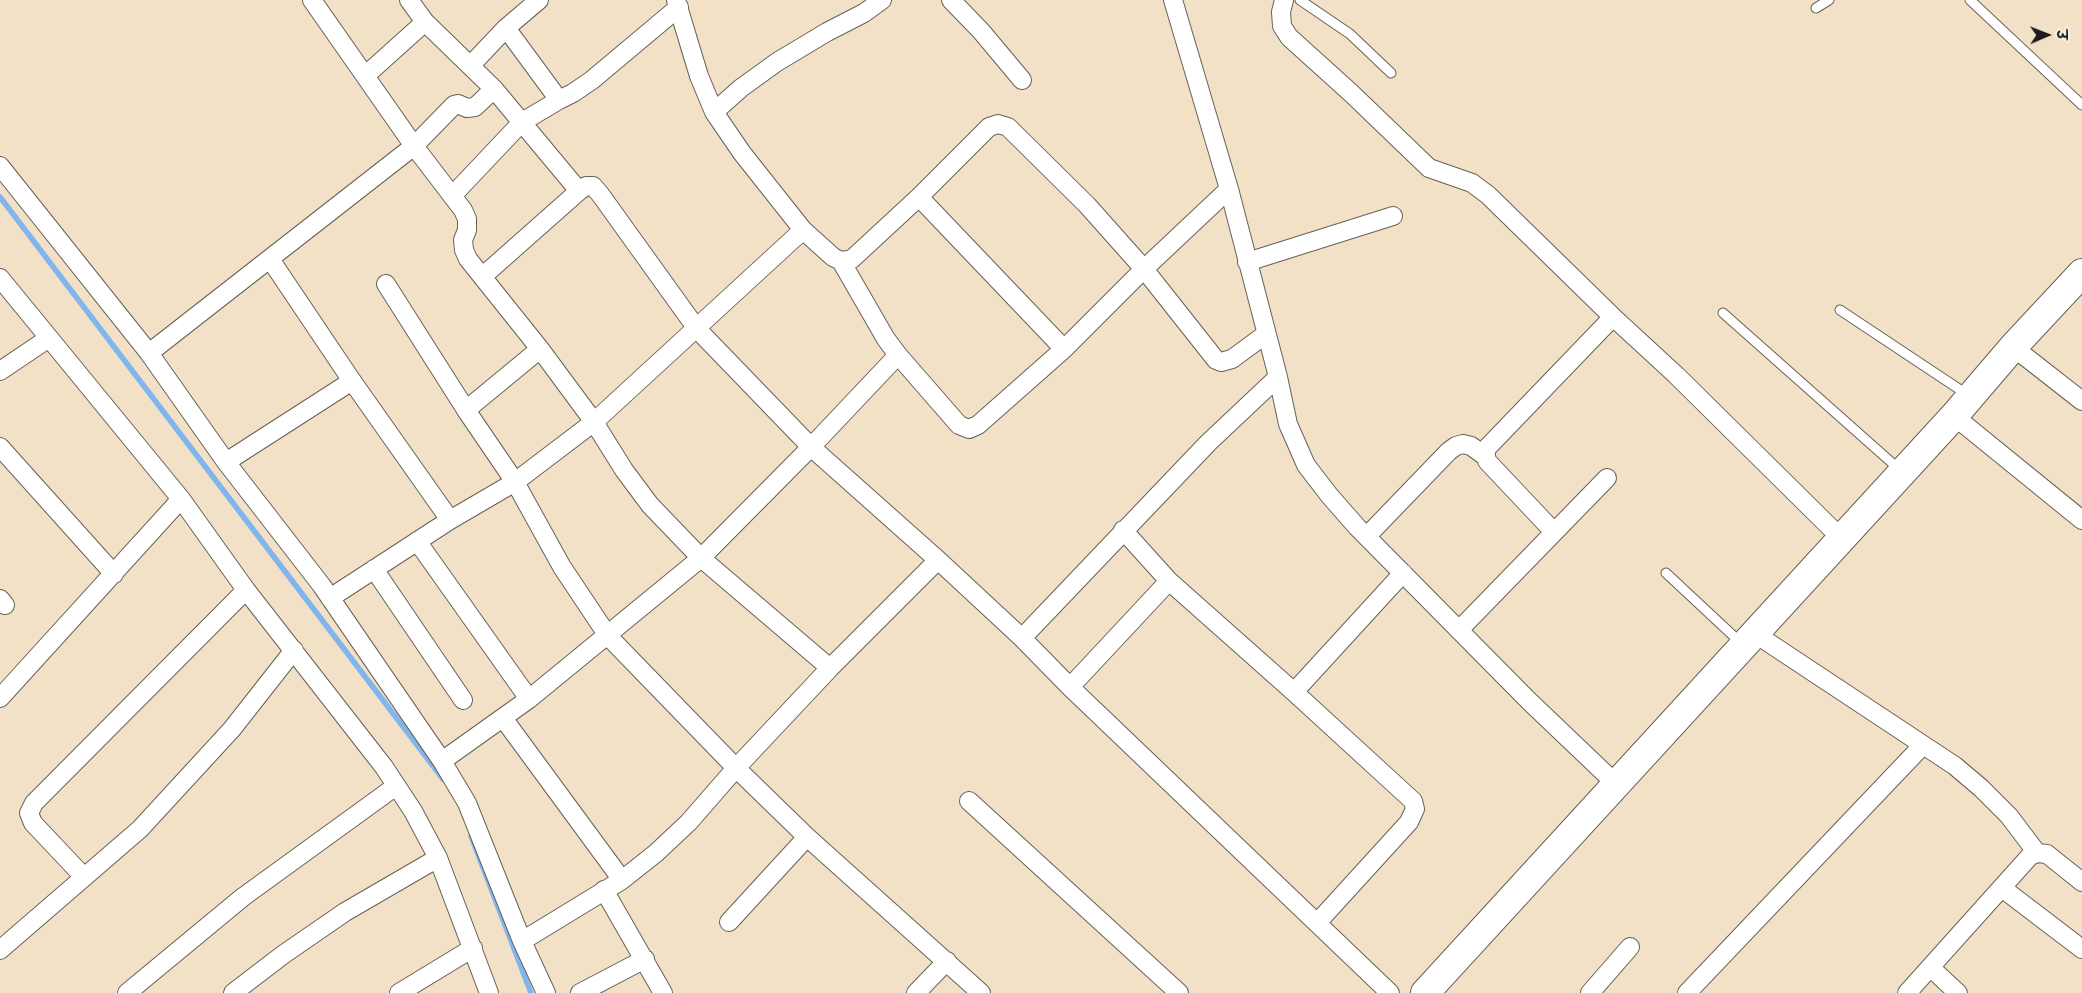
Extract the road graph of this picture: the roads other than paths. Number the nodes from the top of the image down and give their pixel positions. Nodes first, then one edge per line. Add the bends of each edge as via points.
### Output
1 (312, 0) edge
2 (409, 0) edge
3 (882, 0) edge
4 (951, 0) edge
5 (1173, 0) edge
6 (1284, 0) edge
7 (1300, 0) edge
8 (1829, 0) edge
9 (1970, 0) edge
10 (531, 3) edge
11 (678, 3) edge
12 (1816, 8) dead end
13 (425, 22) junction
14 (506, 28) junction
15 (470, 66) junction
16 (1391, 73) dead end
17 (366, 75) junction
18 (1022, 80) dead end
19 (494, 89) junction
20 (559, 100) junction
21 (2082, 105) edge
22 (714, 112) junction
23 (522, 122) junction
24 (414, 146) junction
25 (0, 166) edge
26 (1229, 189) junction
27 (579, 191) junction
28 (452, 196) junction
29 (919, 197) junction
30 (1393, 216) dead end
31 (804, 230) junction
32 (270, 259) junction
33 (841, 261) junction
34 (1247, 262) junction
35 (1144, 269) junction
36 (2082, 273) edge
37 (483, 276) junction
38 (0, 278) edge
39 (386, 284) dead end
40 (6, 298) edge
41 (1840, 310) dead end
42 (1723, 313) dead end
43 (1613, 317) junction
44 (697, 329) junction
45 (1266, 334) junction
46 (49, 338) junction
47 (2013, 346) junction
48 (540, 349) junction
49 (1064, 349) junction
50 (150, 353) junction
51 (898, 355) junction
52 (0, 371) edge
53 (1278, 377) junction
54 (352, 381) junction
55 (2082, 401) edge
56 (1962, 406) junction
57 (466, 410) junction
58 (594, 422) junction
59 (0, 447) edge
60 (811, 447) junction
61 (1485, 456) junction
62 (226, 462) junction
63 (1902, 472) junction
64 (1607, 478) dead end
65 (515, 482) junction
66 (181, 499) junction
67 (450, 520) junction
68 (2082, 520) edge
69 (1123, 530) junction
70 (1554, 532) junction
71 (1367, 536) junction
72 (1841, 538) junction
73 (417, 541) junction
74 (701, 558) junction
75 (938, 560) junction
76 (374, 569) junction
77 (1404, 573) junction
78 (1666, 573) dead end
79 (114, 574) junction
80 (1169, 581) junction
81 (246, 590) junction
82 (330, 598) junction
83 (1460, 629) junction
84 (608, 636) junction
85 (1022, 638) junction
86 (1749, 639) junction
87 (294, 650) junction
88 (830, 668) junction
89 (1070, 687) junction
90 (1294, 692) junction
91 (0, 698) edge
92 (529, 699) junction
93 (463, 700) dead end
94 (503, 718) junction
95 (1923, 745) junction
96 (442, 761) junction
97 (736, 768) junction
98 (1616, 784) junction
99 (396, 786) junction
100 (969, 801) dead end
101 (807, 837) junction
102 (2037, 853) junction
103 (438, 858) junction
104 (84, 877) junction
105 (622, 880) junction
106 (2082, 882) edge
107 (2002, 888) junction
108 (604, 890) junction
109 (729, 922) dead end
110 (1317, 923) junction
111 (522, 941) junction
112 (1630, 947) dead end
113 (473, 948) junction
114 (0, 950) edge
115 (2082, 950) edge
116 (644, 959) junction
117 (947, 961) junction
118 (1930, 968) junction
119 (126, 993) edge
120 (233, 993) edge
121 (399, 993) edge
122 (489, 993) edge
123 (546, 993) edge
124 (580, 993) edge
125 (663, 993) edge
126 (916, 993) edge
127 (980, 993) edge
128 (1179, 993) edge
129 (1390, 993) edge
130 (1424, 993) edge
131 (1590, 993) edge
132 (1687, 993) edge
133 (1906, 993) edge
134 (1958, 993) edge

1 - 17 street
2 - 13 street
3 - 22 street via 777,62
4 - 18 street via 982,31
5 - 26 street
6 - 43 street via 1280,12 1282,26 1289,37 1429,168 1472,183 1488,195
7 - 16 lane via 1350,34
8 - 12 lane
9 - 21 lane
10 - 14 street
11 - 20 street via 592,80
11 - 22 street via 699,76
13 - 15 street
13 - 17 street
14 - 15 street
14 - 20 street
15 - 19 street
17 - 24 street
19 - 23 street
19 - 24 street via 475,107 454,105
20 - 23 street
22 - 31 street via 742,153
23 - 27 street
23 - 28 street
24 - 28 street
24 - 32 street
25 - 50 street
26 - 34 street
26 - 35 street
27 - 37 street
27 - 44 street via 593,186 600,194
28 - 37 street via 467,219 464,250
29 - 33 street via 852,259
29 - 35 street via 989,126 1008,127 1087,205
29 - 49 street
30 - 34 street
31 - 33 street
31 - 44 street
32 - 50 street
32 - 54 street
33 - 51 street
34 - 45 street
35 - 45 street via 1216,360 1227,362
35 - 49 street
36 - 47 main road
37 - 48 street
38 - 40 street
39 - 57 street
40 - 46 street
41 - 56 lane
42 - 63 lane
43 - 61 street via 1489,445
43 - 72 street
44 - 58 street
44 - 60 street
45 - 53 street
46 - 52 street
46 - 66 street
47 - 55 street
47 - 56 main road
48 - 57 street
48 - 58 street
49 - 51 street via 978,425 969,429 959,425
50 - 62 street
51 - 60 street
53 - 69 street via 1208,442
53 - 71 street via 1288,424 1306,465
54 - 62 street
54 - 67 street
56 - 63 main road
56 - 68 street
57 - 65 street
58 - 65 street
58 - 74 street via 650,505
59 - 79 street
60 - 74 street
60 - 75 street
61 - 70 street
61 - 71 street via 1463,444 1449,450
62 - 82 street
63 - 72 main road
64 - 70 street
65 - 67 street
65 - 84 street via 562,567
66 - 79 street
66 - 81 street
67 - 73 street
69 - 80 street
69 - 85 street
70 - 83 street
71 - 77 street
72 - 86 main road
73 - 76 street
73 - 92 street
74 - 84 street
74 - 88 street
75 - 85 street
75 - 88 street
76 - 82 street
76 - 93 street
77 - 83 street
77 - 90 street
78 - 86 lane
79 - 91 street
80 - 89 street
80 - 90 street
81 - 87 street
81 - 104 street via 34,803 29,813 33,823
82 - 96 street
83 - 98 street
84 - 92 street
84 - 97 street
85 - 89 street
86 - 95 street
86 - 98 main road
87 - 99 street
87 - 104 street via 232,729 188,778 140,829
88 - 97 street
89 - 110 street
90 - 110 street via 1412,802 1415,809 1409,822
92 - 94 street
94 - 96 street
94 - 105 street
95 - 102 street via 1981,788 2009,816
95 - 132 street
96 - 111 street via 468,803
97 - 101 street
97 - 105 street via 689,822
98 - 130 main road
99 - 103 street
99 - 119 street via 243,897
100 - 128 street
101 - 109 street
101 - 117 street
102 - 106 street via 2047,854
102 - 107 street via 2030,856
103 - 113 street
103 - 120 street via 345,912
104 - 114 street
105 - 108 street
107 - 115 street
107 - 118 street
108 - 111 street
108 - 116 street
110 - 129 street
111 - 123 street
112 - 131 street
113 - 121 street
113 - 122 street
116 - 124 street
116 - 125 street
117 - 126 street
117 - 127 street
118 - 133 street
118 - 134 street

